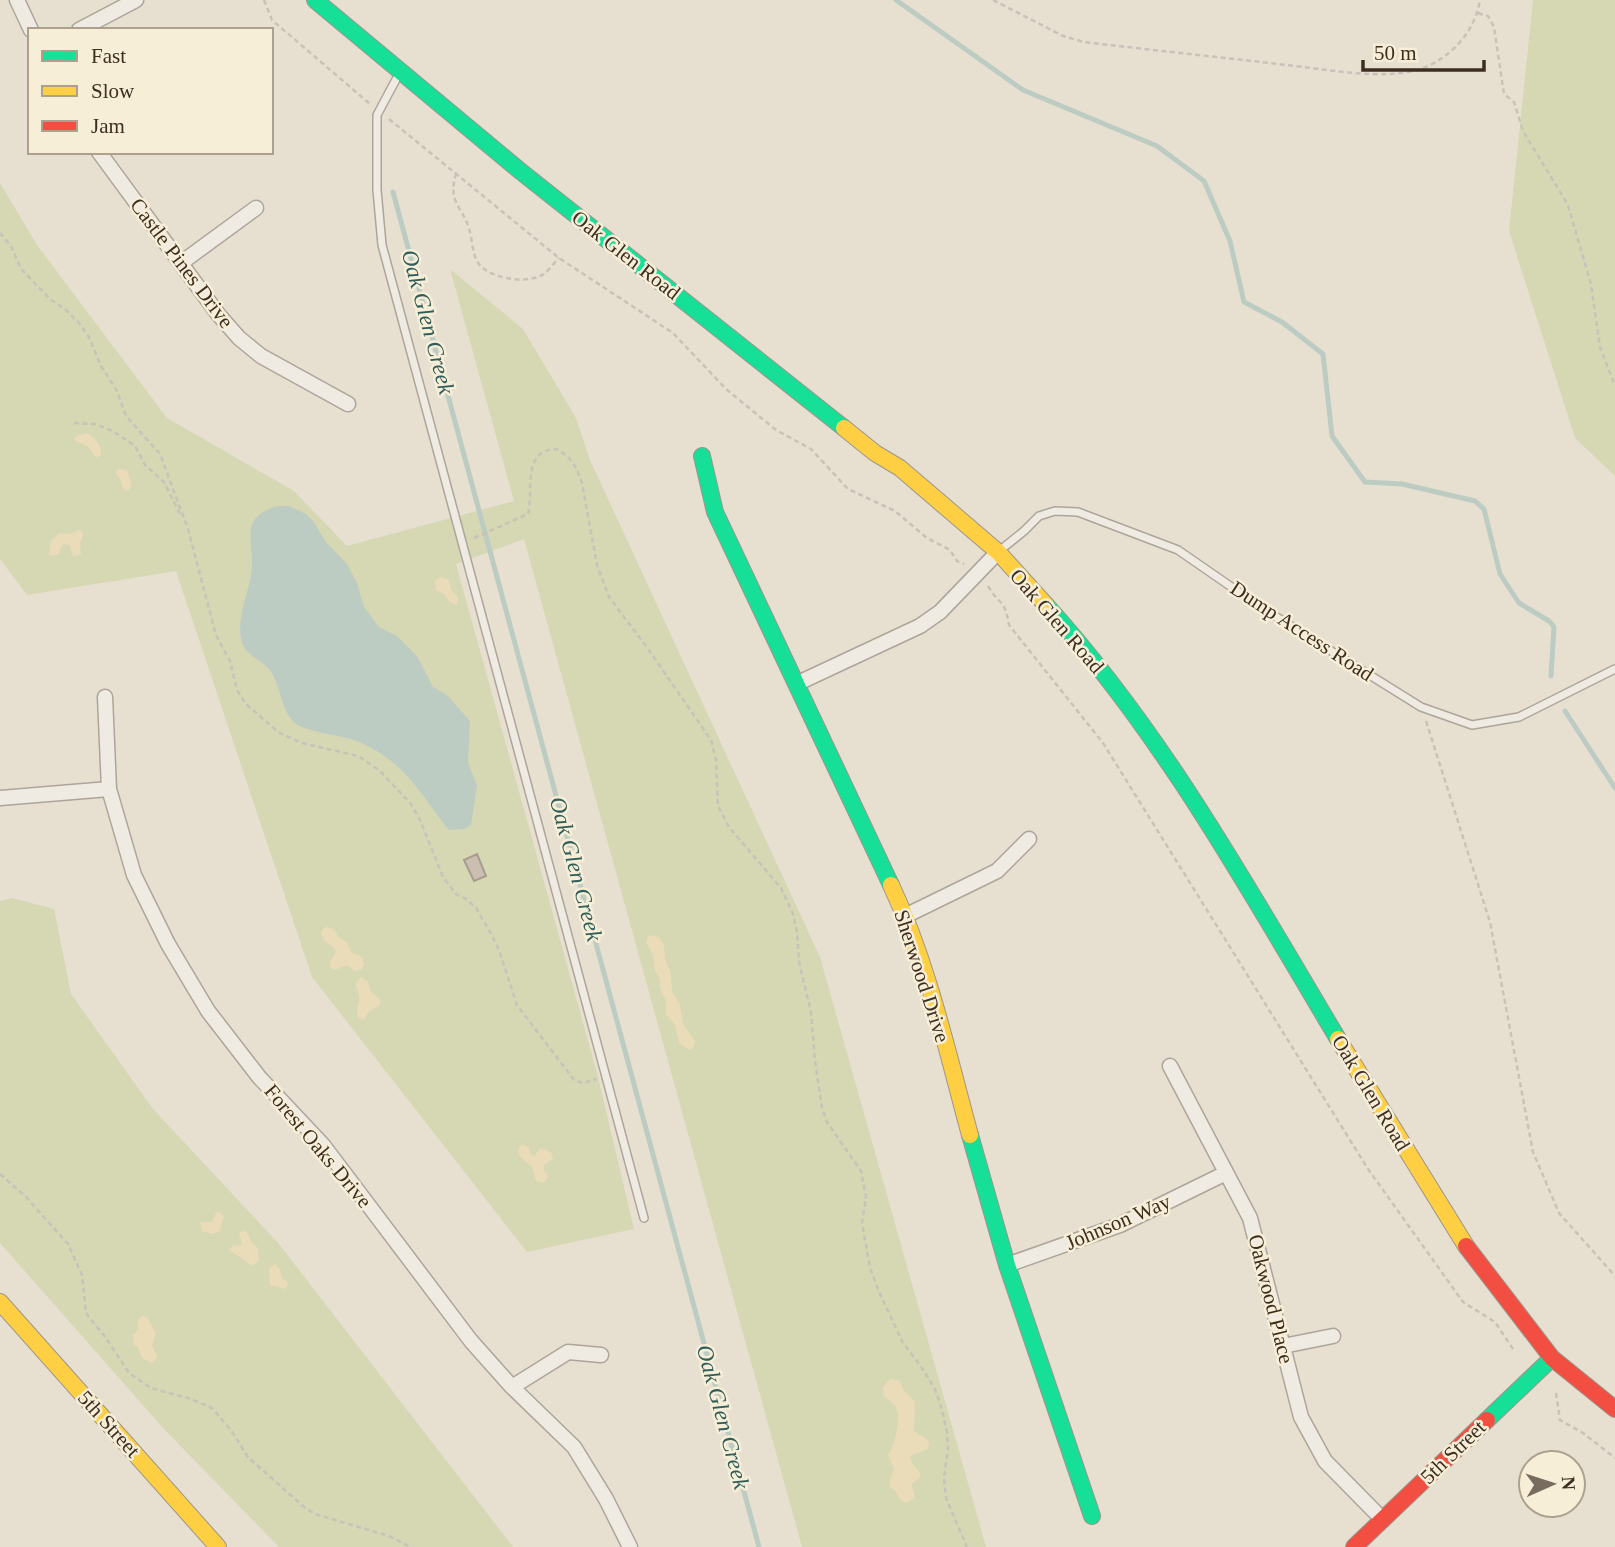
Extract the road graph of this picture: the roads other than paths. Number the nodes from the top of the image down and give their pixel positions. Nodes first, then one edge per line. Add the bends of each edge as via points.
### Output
1 (17, 0) edge
2 (136, 0) edge
3 (315, 0) edge
4 (30, 28) edge
5 (83, 28) edge
6 (401, 71) junction
7 (100, 154) edge
8 (256, 208) dead end
9 (181, 262) junction
10 (348, 404) dead end
11 (702, 456) dead end
12 (998, 552) junction
13 (1615, 669) edge
14 (796, 684) junction
15 (105, 697) dead end
16 (109, 789) junction
17 (0, 798) edge
18 (1030, 839) dead end
19 (905, 916) junction
20 (1170, 1066) dead end
21 (1226, 1173) junction
22 (644, 1218) dead end
23 (1007, 1265) junction
24 (0, 1301) edge
25 (1333, 1336) dead end
26 (1283, 1346) junction
27 (601, 1354) dead end
28 (1552, 1358) junction
29 (512, 1387) junction
30 (1615, 1409) edge
31 (1092, 1516) dead end
32 (1383, 1520) junction
33 (218, 1547) edge
34 (630, 1547) edge
35 (1354, 1547) edge

1 - 4 street
2 - 5 street
3 - 6 main road, Oak Glen Road
6 - 12 main road, Oak Glen Road via 875,453 900,468
6 - 22 lane via 377,115 376,190 382,245
7 - 9 street, Castle Pines Drive
8 - 9 street
9 - 10 street, Castle Pines Drive via 239,338 261,356
11 - 14 main road, Sherwood Drive via 715,512
12 - 13 lane, Dump Access Road via 1039,516 1078,512 1178,550 1421,707 1472,725 1519,717
12 - 14 street via 920,626
12 - 28 main road, Oak Glen Road via 1074,636 1148,732 1465,1244
14 - 19 main road, Sherwood Drive
15 - 16 street, Forest Oaks Drive
16 - 17 street
16 - 29 street, Forest Oaks Drive via 134,876 167,944 208,1011 259,1077 323,1145
18 - 19 street via 997,871
19 - 23 main road, Sherwood Drive
20 - 21 street, Oakwood Place
21 - 23 street, Johnson Way via 1120,1225
21 - 26 street, Oakwood Place via 1250,1218
23 - 31 main road, Sherwood Drive
24 - 33 main road, 5th Street
25 - 26 street
26 - 32 street, Oakwood Place via 1301,1418 1325,1461
27 - 29 street via 568,1352
28 - 30 main road, Oak Glen Road
28 - 32 main road, 5th Street
29 - 34 street, Forest Oaks Drive via 574,1447
32 - 35 main road, 5th Street

